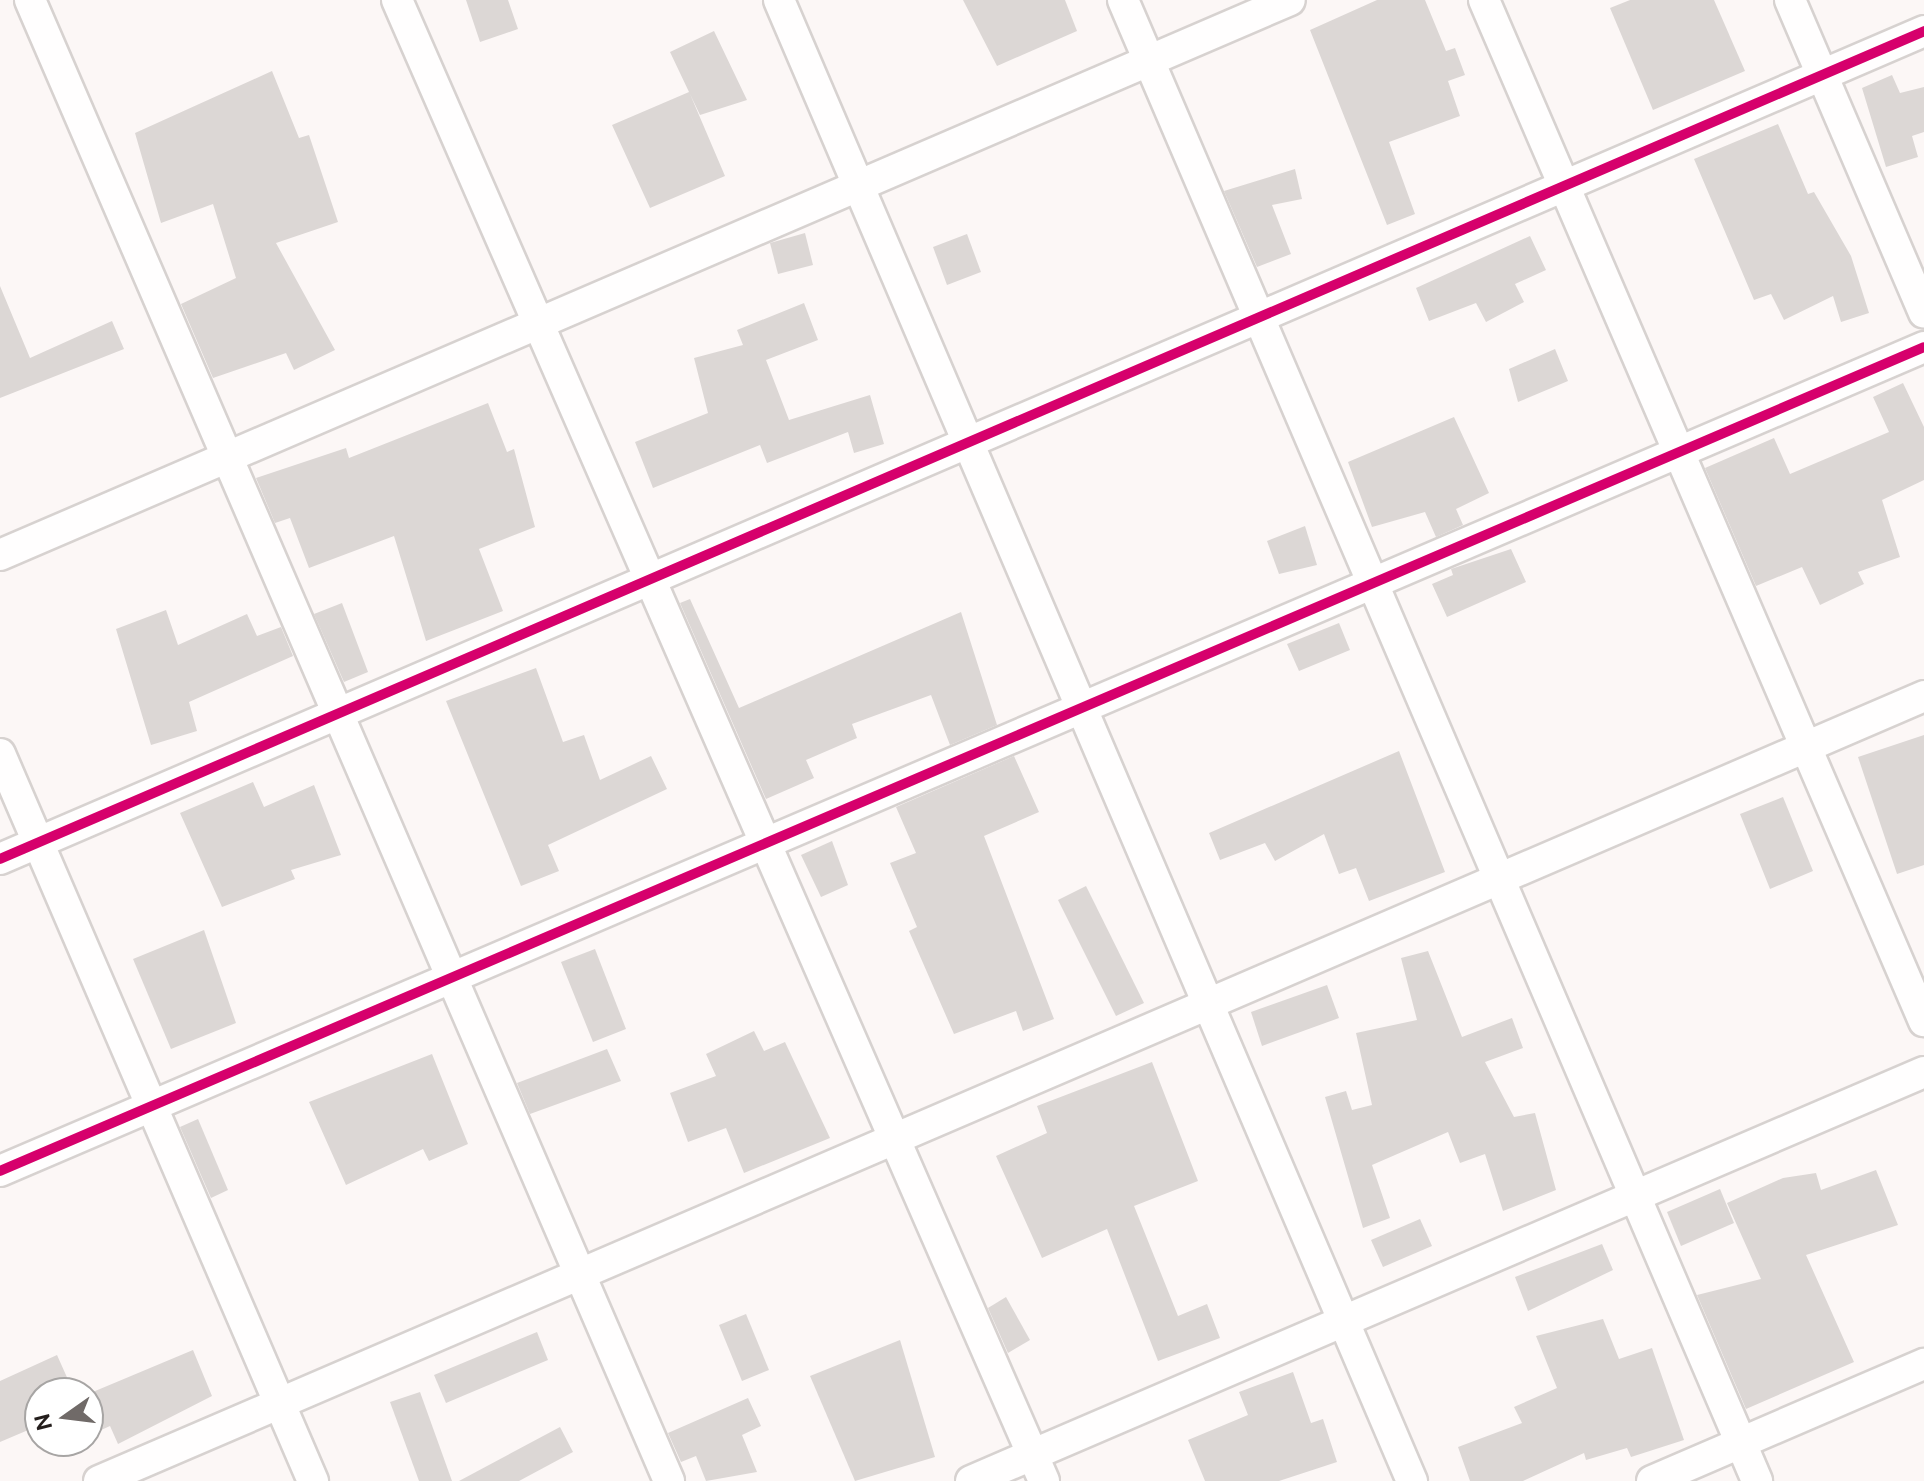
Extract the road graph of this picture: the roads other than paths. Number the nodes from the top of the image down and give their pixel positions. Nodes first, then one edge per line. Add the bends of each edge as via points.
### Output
1 (30, 0) edge
2 (397, 0) edge
3 (779, 0) edge
4 (1123, 0) edge
5 (1290, 0) edge
6 (1484, 0) edge
7 (1790, 0) edge
8 (1924, 31) edge
9 (1149, 61) junction
10 (1822, 75) junction
11 (1564, 185) junction
12 (858, 186) junction
13 (1924, 312) edge
14 (1259, 317) junction
15 (536, 324) junction
16 (1924, 347) edge
17 (968, 442) junction
18 (1679, 451) junction
19 (227, 456) junction
20 (0, 555) edge
21 (654, 577) junction
22 (1373, 583) junction
23 (1924, 696) edge
24 (1082, 708) junction
25 (338, 712) junction
26 (1806, 747) junction
27 (0, 754) edge
28 (38, 842) junction
29 (768, 842) junction
30 (0, 859) edge
31 (1499, 879) junction
32 (451, 976) junction
33 (1208, 1003) junction
34 (1924, 1021) edge
35 (1924, 1072) edge
36 (152, 1106) junction
37 (896, 1138) junction
38 (0, 1171) edge
39 (1635, 1196) junction
40 (579, 1273) junction
41 (1344, 1321) junction
42 (1924, 1364) edge
43 (279, 1403) junction
44 (1740, 1443) junction
45 (1039, 1468) edge
46 (99, 1481) edge
47 (313, 1481) edge
48 (669, 1481) edge
49 (971, 1481) edge
50 (1412, 1481) edge
51 (1652, 1481) edge
52 (1757, 1481) edge

1 - 19 street
2 - 15 street
3 - 12 street
4 - 9 street
5 - 9 street
6 - 11 street
7 - 10 street
8 - 10 street
9 - 12 street
9 - 14 street
10 - 11 street
10 - 13 street
11 - 14 street
11 - 18 street
12 - 15 street
12 - 17 street
14 - 17 street
14 - 22 street
15 - 19 street
15 - 21 street
16 - 18 street
17 - 21 street
17 - 24 street
18 - 22 street
18 - 26 street
19 - 20 street
19 - 25 street
21 - 25 street
21 - 29 street
22 - 24 street
22 - 31 street
23 - 26 street
24 - 29 street
24 - 33 street
25 - 28 street
25 - 32 street
26 - 31 street
26 - 34 street
27 - 28 street
28 - 30 street
28 - 36 street
29 - 32 street
29 - 37 street
31 - 33 street
31 - 39 street
32 - 36 street
32 - 40 street
33 - 37 street
33 - 41 street
35 - 39 street
36 - 38 street
36 - 43 street
37 - 40 street
37 - 45 street
39 - 41 street
39 - 44 street
40 - 43 street
40 - 48 street
41 - 45 street
41 - 50 street
42 - 44 street
43 - 46 street
43 - 47 street
44 - 51 street
44 - 52 street
45 - 49 street

